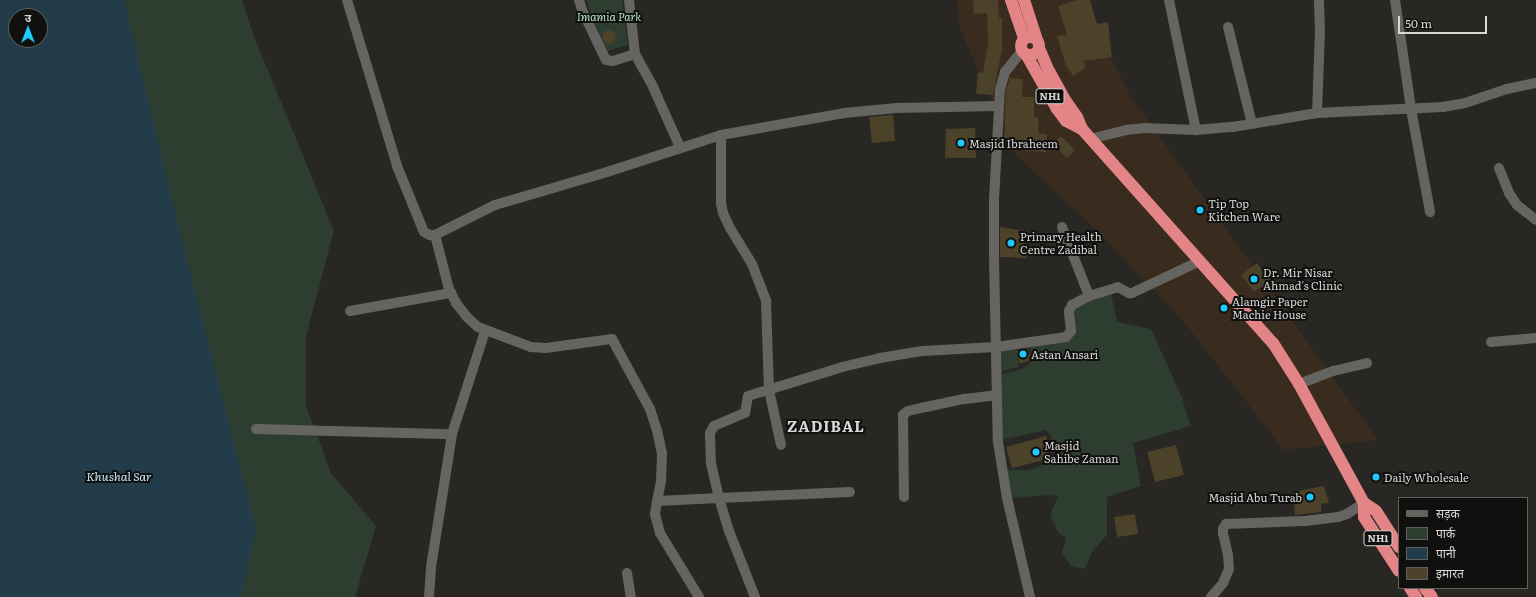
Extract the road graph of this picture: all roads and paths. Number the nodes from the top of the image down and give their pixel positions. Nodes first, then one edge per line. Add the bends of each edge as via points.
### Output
1 (347, 0) edge
2 (579, 0) edge
3 (629, 0) edge
4 (1011, 0) edge
5 (1024, 0) edge
6 (1169, 0) edge
7 (1319, 0) edge
8 (1395, 0) edge
9 (1228, 27) dead end
10 (1033, 41) junction
11 (1024, 53) junction
12 (635, 54) junction
13 (1536, 83) edge
14 (998, 106) junction
15 (1411, 109) junction
16 (1317, 113) junction
17 (1252, 124) junction
18 (1082, 129) junction
19 (1196, 130) junction
20 (721, 135) junction
21 (1090, 139) junction
22 (680, 147) junction
23 (1499, 168) dead end
24 (1430, 212) dead end
25 (1536, 220) edge
26 (1062, 227) dead end
27 (435, 235) junction
28 (1200, 261) junction
29 (451, 293) junction
30 (1089, 296) junction
31 (350, 311) dead end
32 (485, 331) junction
33 (1536, 338) edge
34 (1491, 342) dead end
35 (996, 347) junction
36 (1367, 363) dead end
37 (1299, 384) junction
38 (769, 390) junction
39 (996, 395) junction
40 (256, 430) dead end
41 (452, 434) junction
42 (781, 446) dead end
43 (850, 492) dead end
44 (904, 497) dead end
45 (719, 498) junction
46 (657, 501) junction
47 (1364, 503) junction
48 (1398, 545) edge
49 (1398, 569) edge
50 (627, 573) dead end
51 (1426, 589) edge
52 (429, 597) edge
53 (631, 597) edge
54 (699, 597) edge
55 (755, 597) edge
56 (1030, 597) edge
57 (1211, 597) edge
58 (1432, 597) edge

1 - 27 street via 397,166 424,232
2 - 12 street via 606,60 613,61
3 - 12 street
4 - 10 highway, NH1
5 - 10 highway, NH1
6 - 19 street
7 - 16 street
8 - 15 street
9 - 17 street
10 - 11 highway, NH1 via 1021,42
10 - 11 highway via 1036,53
10 - 18 highway, NH1
11 - 14 street via 1005,72
11 - 18 highway, NH1 via 1066,121
12 - 22 street
13 - 15 street via 1507,89 1465,103
14 - 20 street via 897,108 844,113
14 - 35 street via 994,207
15 - 16 street
15 - 24 street
16 - 17 street
17 - 19 street
18 - 21 highway, NH1
19 - 21 street via 1144,128 1114,132
20 - 22 street
20 - 38 street via 723,213 752,264 766,301
21 - 28 highway, NH1
22 - 27 street via 607,172 495,205
23 - 25 street via 1516,205
26 - 30 street
27 - 29 street
28 - 30 street via 1132,293 1118,287
28 - 37 highway, NH1 via 1272,343
29 - 31 street
29 - 32 street via 466,316
30 - 35 street via 1070,307 1071,331 1066,337
32 - 41 street
32 - 46 street via 531,347 546,348 612,339 650,408 657,430 662,453
33 - 34 street
35 - 38 street via 922,351 880,358
35 - 39 street
36 - 37 street via 1333,370
37 - 47 highway, NH1
38 - 42 street
38 - 45 street via 748,396 745,413 714,426 710,433 711,464
39 - 44 street via 920,408 903,415
39 - 56 street via 998,442 1007,498
40 - 41 street
41 - 52 street via 432,559
43 - 45 street
45 - 46 street
45 - 55 street
46 - 54 street via 655,514 660,533
47 - 48 highway, NH1 via 1376,511
47 - 49 highway, NH1 via 1364,517
47 - 57 street via 1348,514 1338,517 1226,524 1223,534 1229,569 1223,583
50 - 53 street
51 - 58 highway

